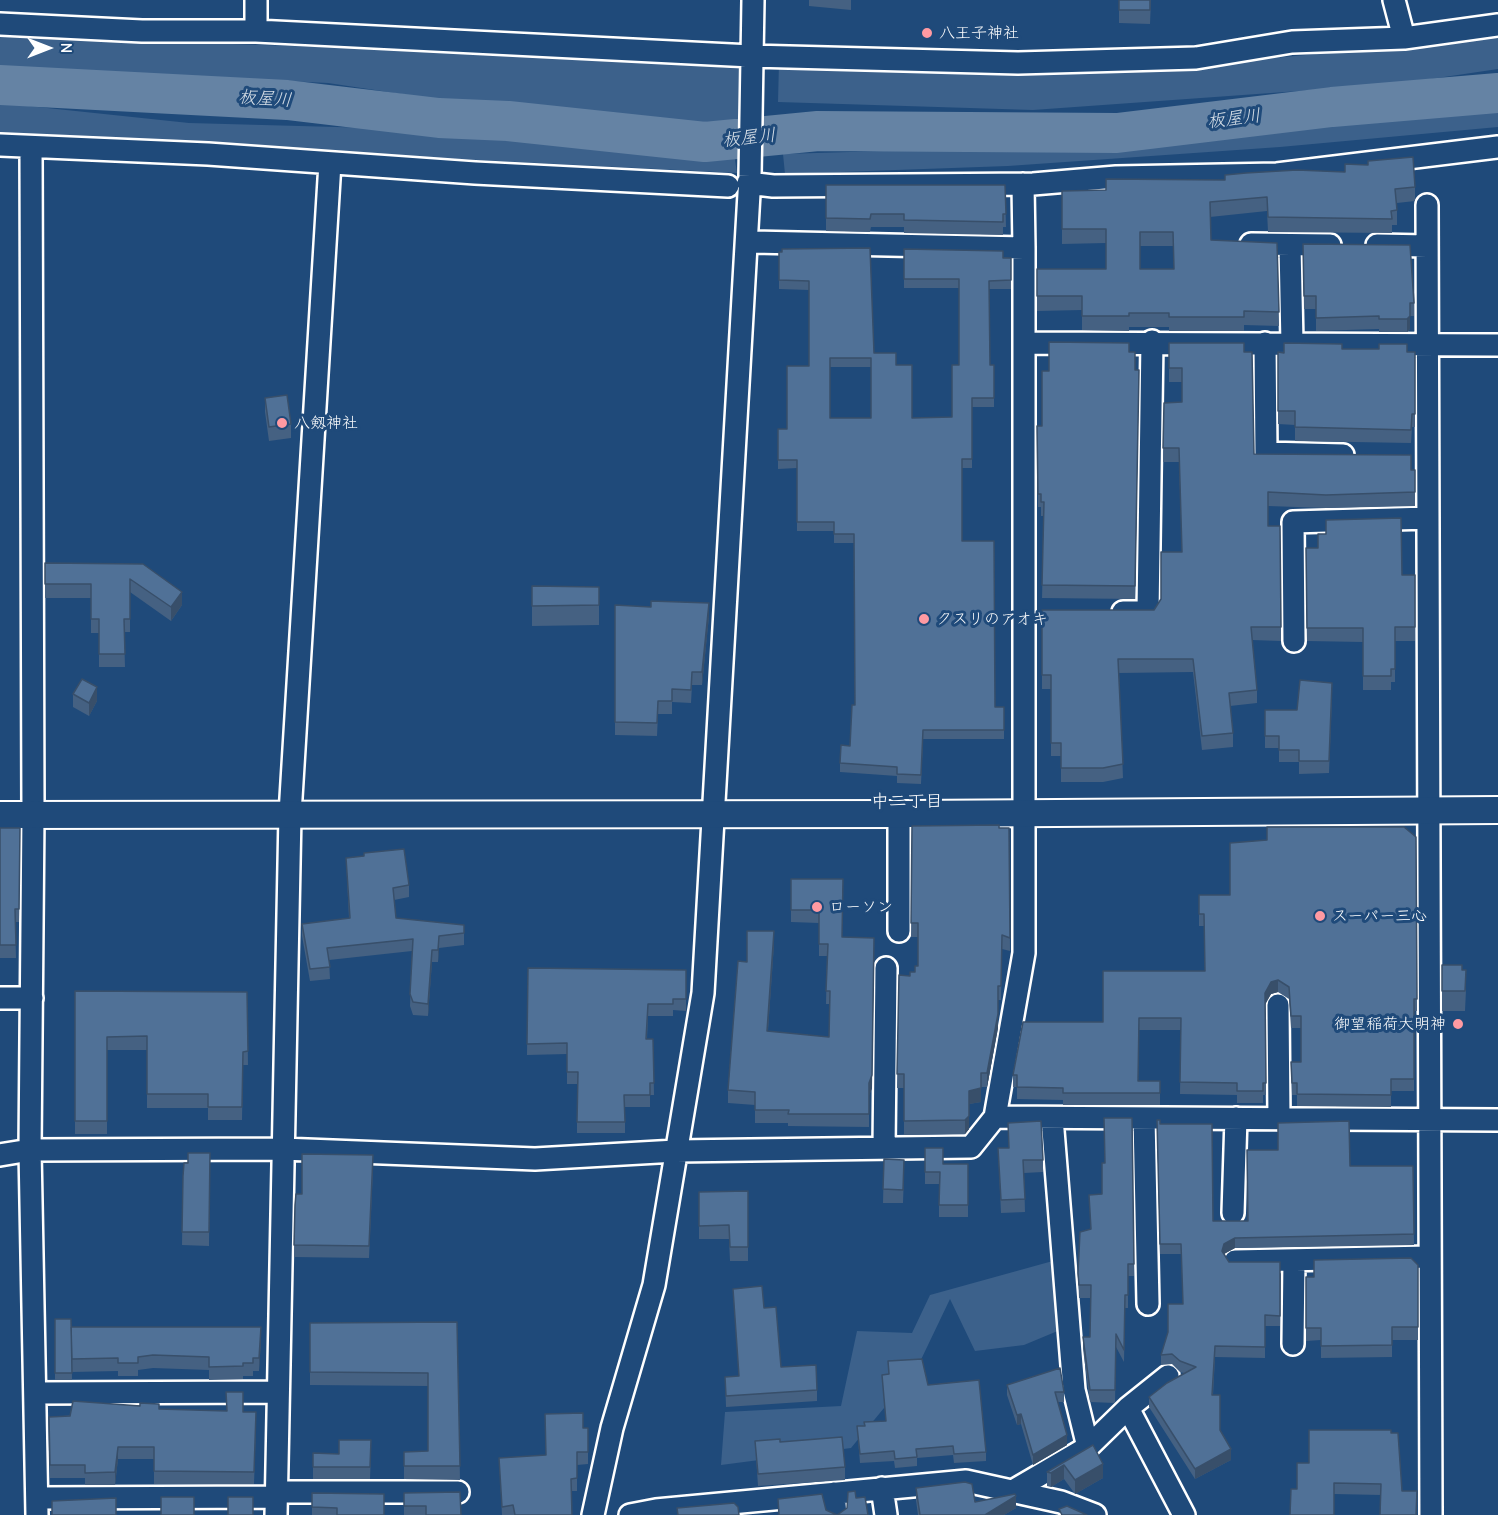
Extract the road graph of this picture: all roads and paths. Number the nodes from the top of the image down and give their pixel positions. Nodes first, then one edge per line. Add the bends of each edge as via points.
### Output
1 (256, 0) edge
2 (753, 0) edge
3 (1394, 0) edge
4 (0, 24) edge
5 (1498, 24) edge
6 (256, 31) junction
7 (1404, 38) junction
8 (751, 56) junction
9 (0, 145) edge
10 (31, 147) junction
11 (1498, 147) edge
12 (330, 162) junction
13 (742, 181) junction
14 (1023, 184) junction
15 (1427, 205) dead end
16 (753, 242) dead end
17 (1242, 244) edge
18 (1290, 245) junction
19 (1427, 246) junction
20 (1024, 248) junction
21 (1152, 342) junction
22 (1025, 343) junction
23 (1265, 343) junction
24 (1292, 344) junction
25 (1427, 345) junction
26 (1498, 345) edge
27 (1359, 455) edge
28 (1405, 456) edge
29 (1428, 456) junction
30 (1428, 518) junction
31 (1023, 611) junction
32 (1046, 611) edge
33 (1103, 612) edge
34 (1294, 641) dead end
35 (1430, 810) junction
36 (1498, 810) edge
37 (715, 813) junction
38 (33, 814) junction
39 (290, 814) junction
40 (899, 814) junction
41 (1024, 814) junction
42 (0, 815) edge
43 (899, 931) dead end
44 (886, 968) dead end
45 (0, 998) edge
46 (32, 998) junction
47 (1278, 1005) dead end
48 (994, 1118) junction
49 (1052, 1118) junction
50 (1144, 1118) junction
51 (1236, 1118) junction
52 (1279, 1119) junction
53 (1428, 1119) junction
54 (1498, 1120) edge
55 (884, 1148) junction
56 (282, 1149) junction
57 (30, 1150) junction
58 (676, 1151) junction
59 (0, 1155) edge
60 (1233, 1213) dead end
61 (1429, 1257) junction
62 (1294, 1260) junction
63 (1235, 1261) edge
64 (1148, 1304) dead end
65 (1293, 1344) dead end
66 (1168, 1376) dead end
67 (278, 1392) junction
68 (35, 1393) junction
69 (1128, 1408) junction
70 (1088, 1447) junction
71 (882, 1488) junction
72 (458, 1492) edge
73 (1011, 1492) junction
74 (834, 1493) junction
75 (277, 1501) edge
76 (1039, 1506) edge
77 (37, 1507) edge
78 (746, 1509) edge
79 (663, 1512) edge
80 (594, 1515) edge
81 (630, 1515) edge
82 (836, 1515) edge
83 (886, 1515) edge
84 (1095, 1515) edge
85 (1184, 1515) edge
86 (1431, 1515) edge

1 - 6 street
2 - 8 street
3 - 7 street
4 - 6 street via 142,31
5 - 7 street
6 - 8 street
7 - 8 street via 1292,42 1196,58 1018,63
8 - 13 street
9 - 10 street
10 - 12 street
10 - 38 street
11 - 14 street via 1277,174 1116,177
12 - 13 street via 475,173
12 - 39 street
13 - 14 street via 773,186
13 - 37 street via 737,411 723,608
14 - 20 street
15 - 19 street
16 - 20 street
17 - 18 street
18 - 19 street
18 - 24 street
19 - 25 street
20 - 22 street
21 - 22 street
21 - 23 street
21 - 33 street via 1148,612
22 - 31 street
23 - 24 street
23 - 27 street via 1266,453
24 - 25 street
25 - 26 street
25 - 29 street
28 - 29 street
29 - 30 street
30 - 34 street via 1293,522
30 - 35 street
31 - 32 street
31 - 41 street
35 - 36 street
35 - 41 street
35 - 53 street
37 - 39 street
37 - 40 street
37 - 58 street via 703,993
38 - 39 street
38 - 42 street
38 - 46 street
39 - 56 street
40 - 41 street
40 - 43 street
41 - 48 street via 1024,953
44 - 55 street
45 - 46 street
46 - 57 street
47 - 52 street
48 - 49 street
48 - 55 street via 971,1147
49 - 50 street
49 - 70 street via 1074,1390
50 - 51 street
50 - 64 street
51 - 52 street
51 - 60 street
52 - 53 street
53 - 54 street
53 - 61 street
55 - 58 street
56 - 57 street
56 - 58 street via 535,1159
56 - 67 street
57 - 59 street
57 - 68 street
58 - 80 street via 654,1285 612,1428
61 - 62 street
61 - 86 street
62 - 63 street
62 - 65 street
66 - 69 street
67 - 68 street
67 - 75 street
68 - 77 street
69 - 70 street
69 - 85 street
70 - 73 street
71 - 73 street via 966,1481
71 - 74 street
71 - 83 street
72 - 75 street
73 - 76 street
74 - 78 street
74 - 82 street
75 - 77 street
76 - 84 street via 1061,1502
78 - 79 street
79 - 81 street

